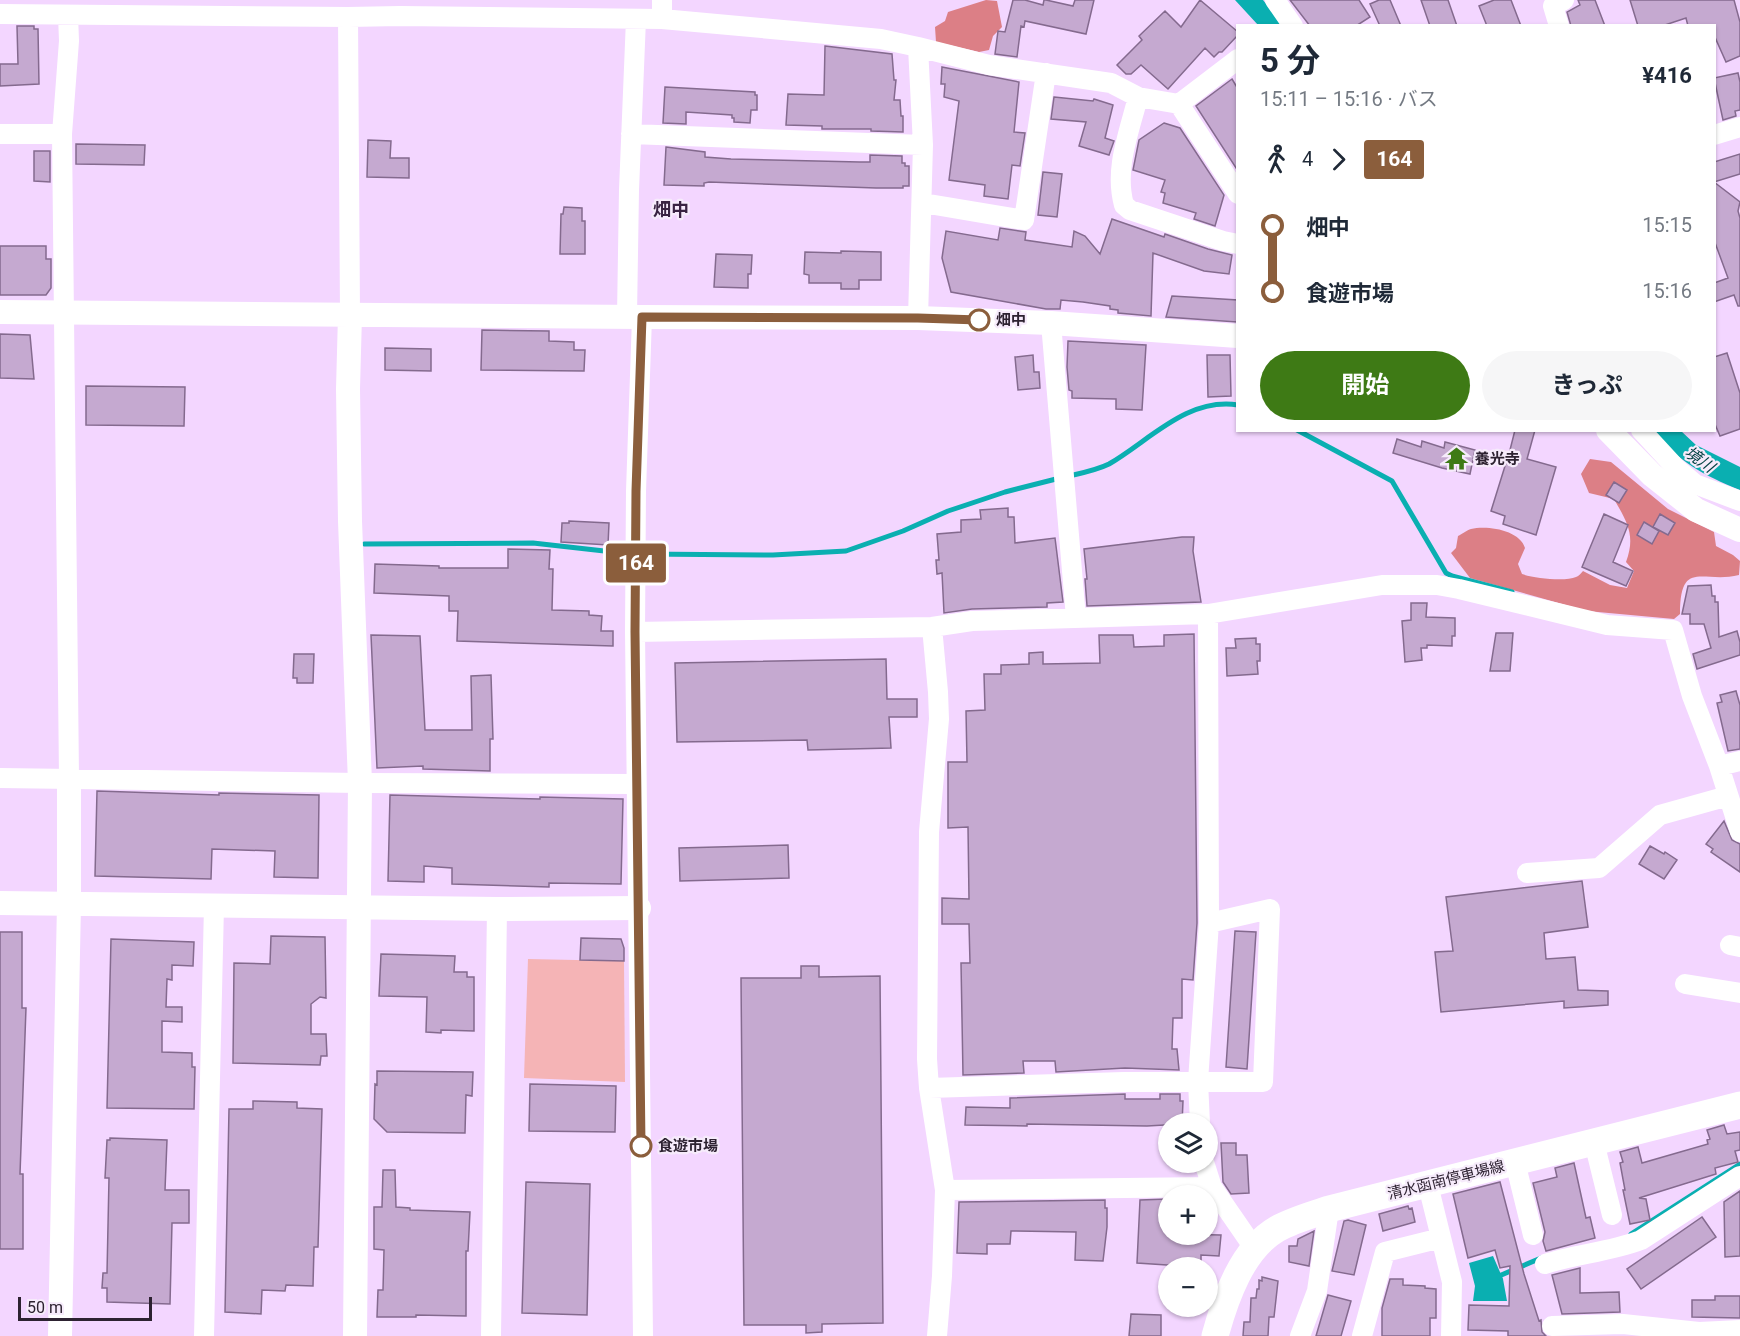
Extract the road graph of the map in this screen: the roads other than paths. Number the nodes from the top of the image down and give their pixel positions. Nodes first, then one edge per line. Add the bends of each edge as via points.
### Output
1 (1275, 0) edge
2 (1564, 0) edge
3 (89, 7) edge
4 (662, 10) edge
5 (0, 15) edge
6 (68, 15) junction
7 (348, 17) junction
8 (636, 19) junction
9 (1288, 23) edge
10 (1558, 24) edge
11 (918, 47) junction
12 (1236, 61) edge
13 (1046, 73) junction
14 (1138, 97) junction
15 (1179, 104) junction
16 (1740, 127) edge
17 (0, 134) edge
18 (62, 134) junction
19 (631, 134) junction
20 (1716, 134) edge
21 (923, 145) junction
22 (1236, 191) edge
23 (922, 202) junction
24 (1236, 244) edge
25 (0, 312) edge
26 (63, 312) junction
27 (350, 315) junction
28 (635, 317) junction
29 (918, 318) junction
30 (1051, 323) junction
31 (1236, 336) edge
32 (1610, 432) edge
33 (1643, 432) edge
34 (1740, 501) edge
35 (1740, 530) edge
36 (1208, 614) junction
37 (1076, 618) junction
38 (932, 627) junction
39 (635, 632) junction
40 (1740, 761) edge
41 (1719, 766) junction
42 (0, 778) edge
43 (69, 778) junction
44 (360, 783) junction
45 (636, 784) junction
46 (1728, 796) junction
47 (1740, 832) edge
48 (1527, 873) dead end
49 (0, 903) edge
50 (69, 904) junction
51 (213, 906) junction
52 (360, 908) junction
53 (639, 908) junction
54 (497, 909) junction
55 (1209, 923) junction
56 (1685, 984) dead end
57 (1740, 993) edge
58 (1198, 1081) junction
59 (929, 1088) junction
60 (1740, 1105) edge
61 (1199, 1113) edge
62 (1594, 1142) junction
63 (1515, 1162) junction
64 (1740, 1176) edge
65 (1428, 1185) junction
66 (1158, 1188) edge
67 (945, 1190) junction
68 (1218, 1196) edge
69 (1329, 1209) junction
70 (1612, 1215) dead end
71 (1533, 1235) dead end
72 (1441, 1238) junction
73 (1254, 1248) junction
74 (1545, 1264) dead end
75 (1552, 1326) dead end
76 (1740, 1330) edge
77 (60, 1336) edge
78 (204, 1336) edge
79 (355, 1336) edge
80 (492, 1336) edge
81 (643, 1336) edge
82 (938, 1336) edge
83 (1215, 1336) edge
84 (1300, 1336) edge
85 (1362, 1336) edge
86 (1451, 1336) edge

1 - 9 street
2 - 10 street via 1553,6
3 - 6 street
3 - 7 street
4 - 8 street
4 - 11 street
5 - 6 street
6 - 18 street
7 - 8 street
7 - 27 street
8 - 19 street
11 - 13 street via 988,65
11 - 21 street
12 - 15 street
13 - 14 street via 1111,83
13 - 23 street via 1024,220
14 - 15 street
14 - 24 street via 1120,165 1124,205
15 - 22 street
16 - 20 street
17 - 18 street
18 - 26 street
19 - 21 street
19 - 28 street
21 - 23 street
23 - 29 street
25 - 26 street
26 - 27 street
26 - 43 street
27 - 28 street
27 - 44 street via 350,521
28 - 29 street
28 - 39 street
29 - 30 street
30 - 31 street
30 - 37 street
32 - 35 street via 1652,475 1696,510
33 - 34 street via 1695,484
36 - 37 street
36 - 41 street via 1382,585 1437,585 1607,625 1672,630
36 - 55 street
37 - 38 street via 972,621
38 - 39 street
38 - 59 street via 939,719 929,832
39 - 45 street
40 - 41 street
41 - 46 street
42 - 43 street
43 - 44 street
43 - 50 street
44 - 45 street
44 - 52 street
45 - 53 street
46 - 47 street
46 - 48 street via 1660,815 1599,868
49 - 50 street
50 - 51 street
50 - 77 street
51 - 52 street
51 - 78 street
52 - 54 street
52 - 79 street
53 - 54 street
53 - 81 street
54 - 80 street
55 - 58 street
55 - 58 street via 1270,909 1263,1082
56 - 57 street
58 - 59 street
58 - 61 street
59 - 67 street
60 - 62 main road, 清水函南停車場線
62 - 63 main road, 清水函南停車場線
62 - 70 street
63 - 65 main road, 清水函南停車場線
63 - 71 street
64 - 74 street via 1641,1240
65 - 69 main road, 清水函南停車場線
65 - 72 street
66 - 67 street
67 - 82 street
68 - 73 street
69 - 73 main road, 清水函南停車場線 via 1275,1230
69 - 84 street via 1317,1291
72 - 85 street via 1385,1252
72 - 86 street via 1452,1282
73 - 83 main road, 清水函南停車場線 via 1236,1280
75 - 76 street via 1623,1324 1700,1332

